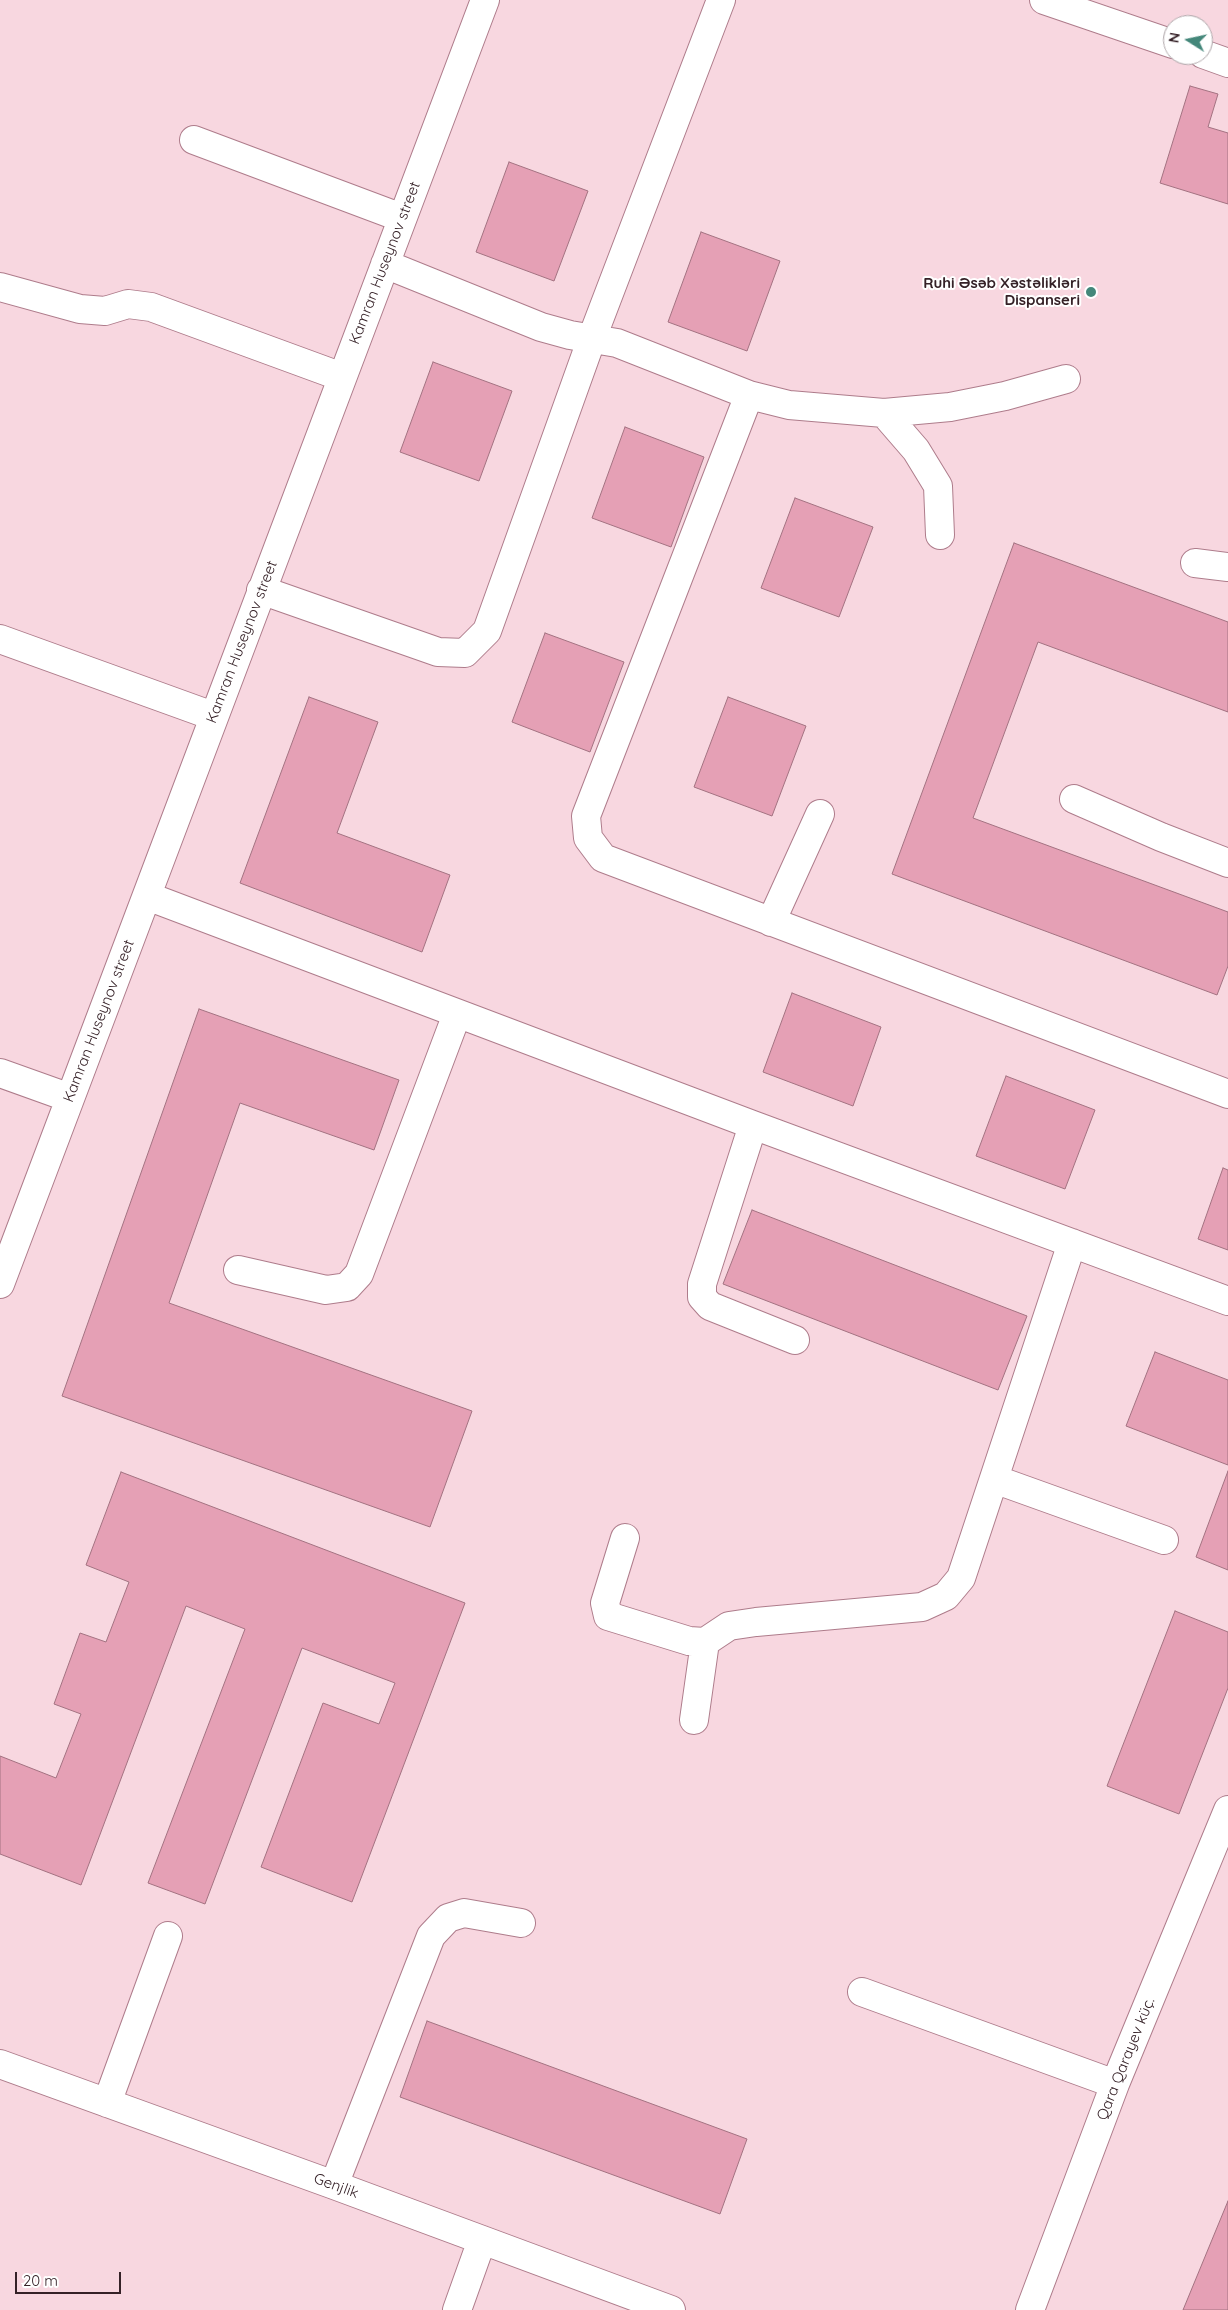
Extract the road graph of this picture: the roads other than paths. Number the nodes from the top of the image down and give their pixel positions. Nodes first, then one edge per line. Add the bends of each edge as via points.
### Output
1 (485, 0) edge
2 (721, 0) edge
3 (1044, 0) edge
4 (1163, 41) edge
5 (1213, 58) edge
6 (1228, 63) edge
7 (194, 140) dead end
8 (402, 218) junction
9 (385, 264) junction
10 (0, 287) edge
11 (592, 338) junction
12 (342, 377) junction
13 (1066, 379) dead end
14 (749, 395) junction
15 (884, 413) junction
16 (940, 535) dead end
17 (1195, 563) dead end
18 (1228, 567) edge
19 (261, 590) junction
20 (0, 639) edge
21 (213, 716) junction
22 (1074, 799) dead end
23 (820, 814) dead end
24 (1228, 863) edge
25 (147, 896) junction
26 (771, 922) junction
27 (457, 1014) junction
28 (0, 1073) edge
29 (1228, 1094) edge
30 (70, 1098) junction
31 (753, 1126) junction
32 (1072, 1243) junction
33 (238, 1270) dead end
34 (0, 1284) edge
35 (1228, 1301) edge
36 (796, 1340) dead end
37 (994, 1479) junction
38 (624, 1538) dead end
39 (1164, 1540) dead end
40 (705, 1642) junction
41 (694, 1720) dead end
42 (1228, 1810) edge
43 (521, 1923) dead end
44 (168, 1936) dead end
45 (862, 1992) dead end
46 (0, 2064) edge
47 (1115, 2084) junction
48 (107, 2103) junction
49 (334, 2185) junction
50 (482, 2240) junction
51 (457, 2310) edge
52 (671, 2310) edge
53 (1030, 2310) edge

1 - 8 street, Kamran Huseynov street
2 - 11 street
3 - 4 street
5 - 6 street
7 - 8 street
8 - 9 street, Kamran Huseynov street
9 - 11 street via 541,327
9 - 12 street, Kamran Huseynov street
10 - 12 street via 80,309 105,311 128,304 151,307
11 - 14 street via 653,356
11 - 19 street via 487,631 465,654 438,652
12 - 19 street, Kamran Huseynov street
13 - 15 street via 950,407
14 - 15 street via 789,406
14 - 26 street via 586,816 588,838 603,858
15 - 16 street via 916,450 938,486
17 - 18 street
19 - 21 street, Kamran Huseynov street
20 - 21 street
21 - 25 street, Kamran Huseynov street
22 - 24 street
23 - 26 street
25 - 27 street
25 - 30 street, Kamran Huseynov street
26 - 29 street
27 - 31 street
27 - 33 street via 359,1274 347,1287 326,1290
28 - 30 street
30 - 34 street, Kamran Huseynov street
31 - 32 street
31 - 36 street via 702,1284 702,1297 710,1306
32 - 35 street
32 - 37 street
37 - 39 street
37 - 40 street via 961,1578 946,1596 922,1607 729,1626
38 - 40 street via 605,1603 608,1616 689,1642
40 - 41 street
42 - 47 street, Qara Qarayev küç.
43 - 49 street via 464,1914 448,1918 431,1936
44 - 48 street
45 - 47 street
46 - 48 street, Genjlik
47 - 53 street, Qara Qarayev küç.
48 - 49 street, Genjlik
49 - 50 street, Genjlik
50 - 51 street
50 - 52 street, Genjlik

